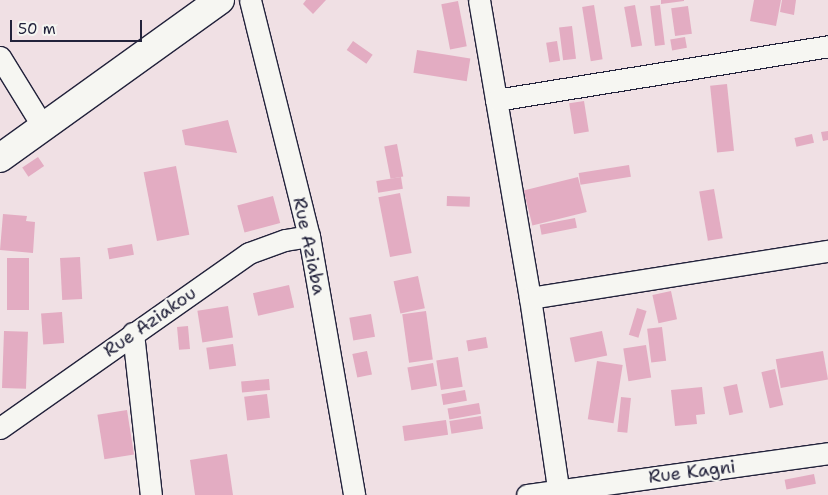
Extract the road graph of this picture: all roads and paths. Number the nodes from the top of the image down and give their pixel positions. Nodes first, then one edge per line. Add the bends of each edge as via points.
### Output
1 (220, 0) edge
2 (250, 0) edge
3 (479, 0) edge
4 (828, 46) edge
5 (0, 56) edge
6 (496, 100) junction
7 (42, 127) junction
8 (0, 158) edge
9 (309, 236) junction
10 (828, 251) edge
11 (530, 298) junction
12 (133, 332) junction
13 (0, 428) edge
14 (828, 453) edge
15 (558, 492) edge
16 (151, 495) edge
17 (354, 495) edge
18 (527, 495) edge

1 - 7 street
2 - 9 street, Rue Aziaba
3 - 6 street
4 - 6 street
5 - 7 street
6 - 11 street
7 - 8 street
9 - 12 street, Rue Aziakou via 285,240 249,253
9 - 17 street, Rue Aziaba
10 - 11 street
11 - 15 street
12 - 13 street, Rue Aziakou
12 - 16 street
14 - 15 street, Rue Kagni
15 - 18 street, Rue Kagni

